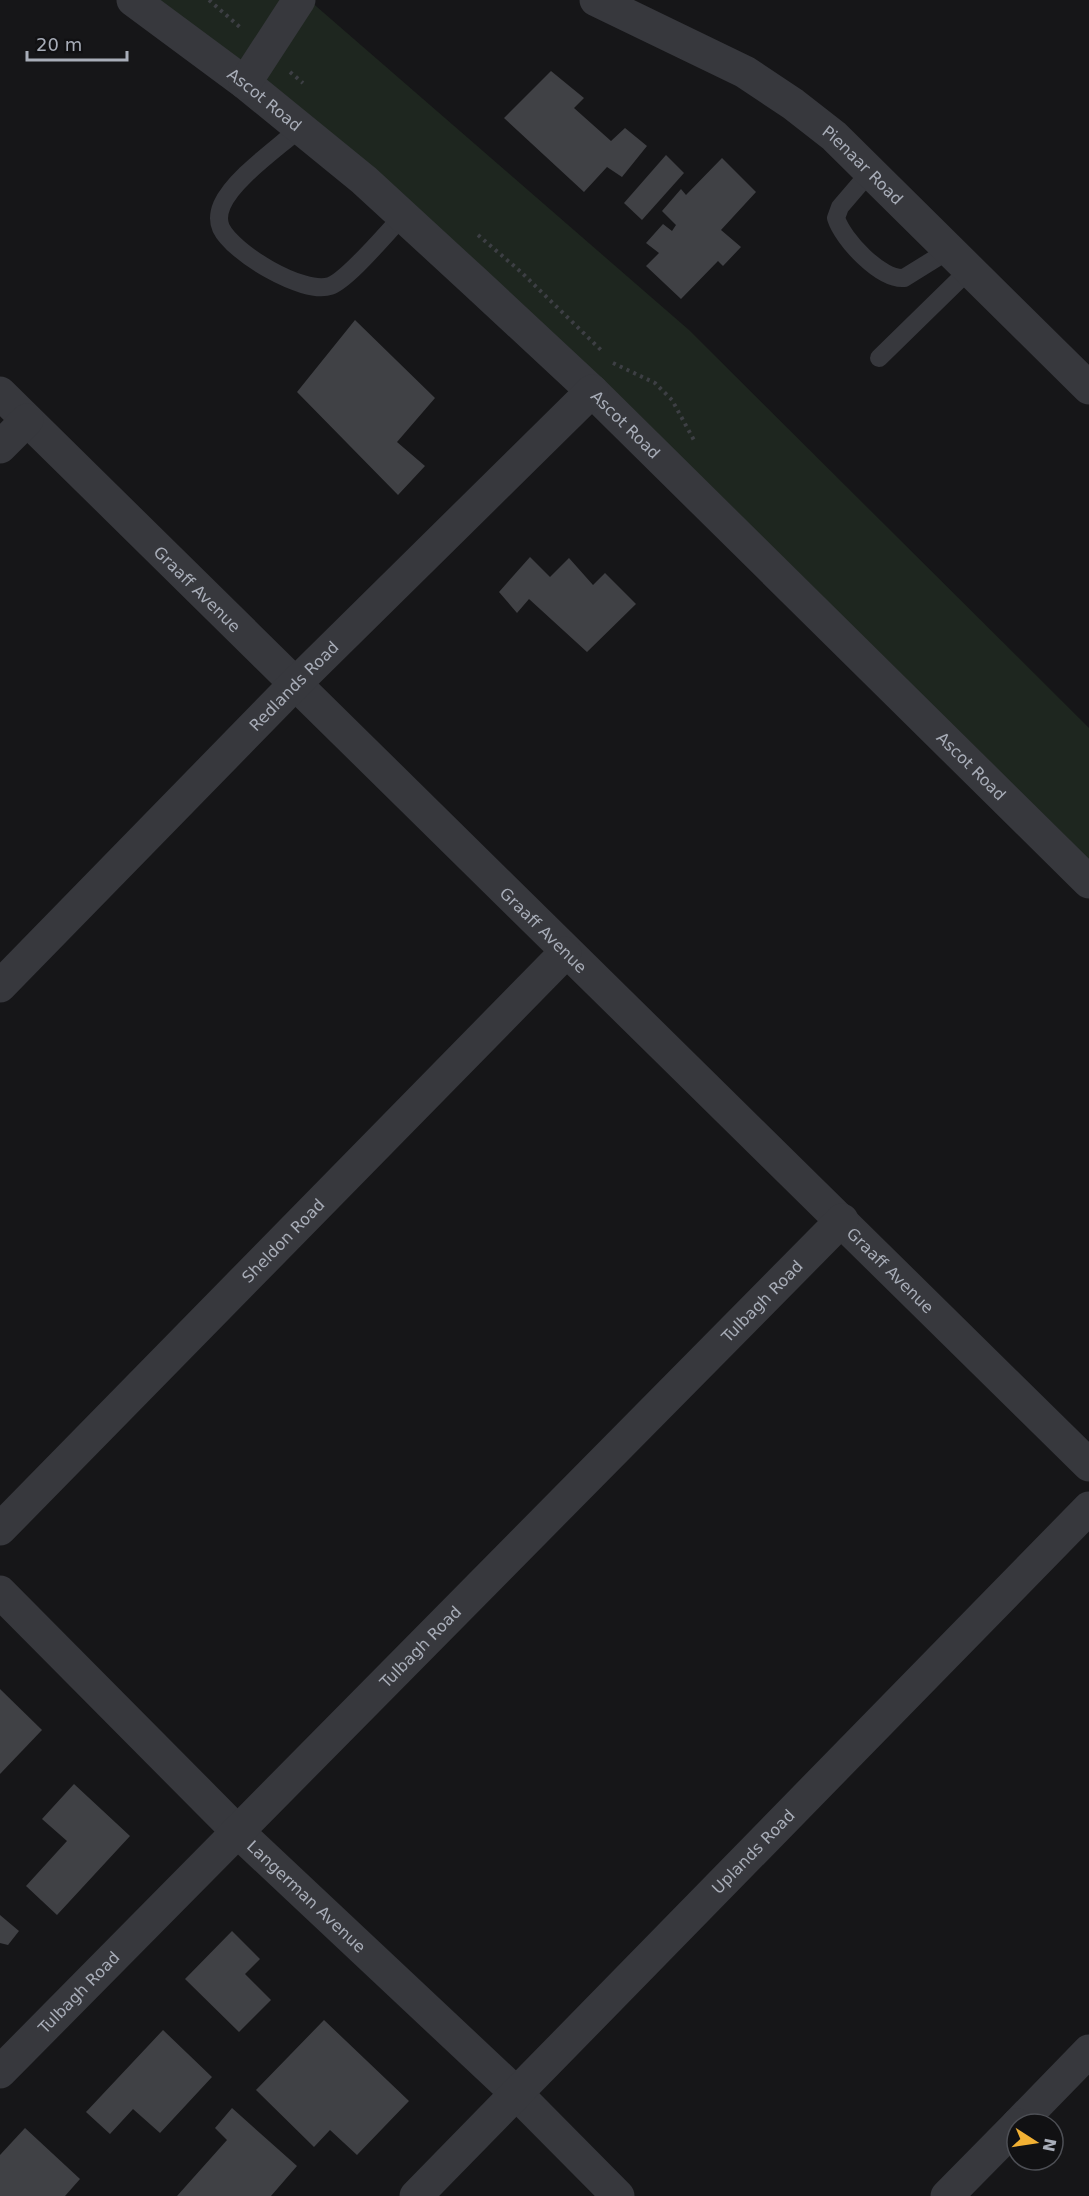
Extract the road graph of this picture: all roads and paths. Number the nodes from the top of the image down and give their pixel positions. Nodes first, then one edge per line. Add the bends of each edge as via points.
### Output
1 (133, 0) edge
2 (299, 0) edge
3 (596, 0) edge
4 (245, 83) junction
5 (300, 128) junction
6 (870, 172) junction
7 (403, 216) junction
8 (959, 260) junction
9 (879, 358) dead end
10 (1089, 388) edge
11 (592, 391) junction
12 (0, 393) edge
13 (27, 420) junction
14 (0, 447) edge
15 (295, 684) junction
16 (1089, 882) edge
17 (565, 953) junction
18 (0, 986) edge
19 (842, 1220) junction
20 (1089, 1465) edge
21 (1089, 1508) edge
22 (0, 1529) edge
23 (0, 1592) edge
24 (237, 1831) junction
25 (1089, 2051) edge
26 (0, 2072) edge
27 (515, 2092) junction
28 (1029, 2112) edge
29 (1005, 2136) edge
30 (416, 2196) edge
31 (618, 2196) edge
32 (947, 2196) edge

1 - 4 street, Ascot Road
2 - 4 street
3 - 6 street, Pienaar Road via 745,72 834,136
4 - 5 street, Ascot Road
5 - 7 street, Ascot Road
5 - 7 lane via 235,187 222,205 221,227 249,255 291,280 317,288 330,286
6 - 8 street, Pienaar Road
6 - 8 lane via 840,207 837,218 845,237 896,279
7 - 11 street, Ascot Road
8 - 9 lane
8 - 10 street, Pienaar Road
11 - 15 street, Redlands Road
11 - 16 street, Ascot Road
12 - 13 street, Graaff Avenue
13 - 14 street
13 - 15 street, Graaff Avenue
15 - 17 street, Graaff Avenue
15 - 18 street, Redlands Road
17 - 19 street, Graaff Avenue
17 - 22 street, Sheldon Road
19 - 20 street, Graaff Avenue
19 - 24 street, Tulbagh Road
21 - 27 street, Uplands Road
23 - 24 street, Langerman Avenue
24 - 26 street, Tulbagh Road
24 - 27 street, Langerman Avenue
25 - 28 street
27 - 30 street, Uplands Road
27 - 31 street, Langerman Avenue
29 - 32 street

